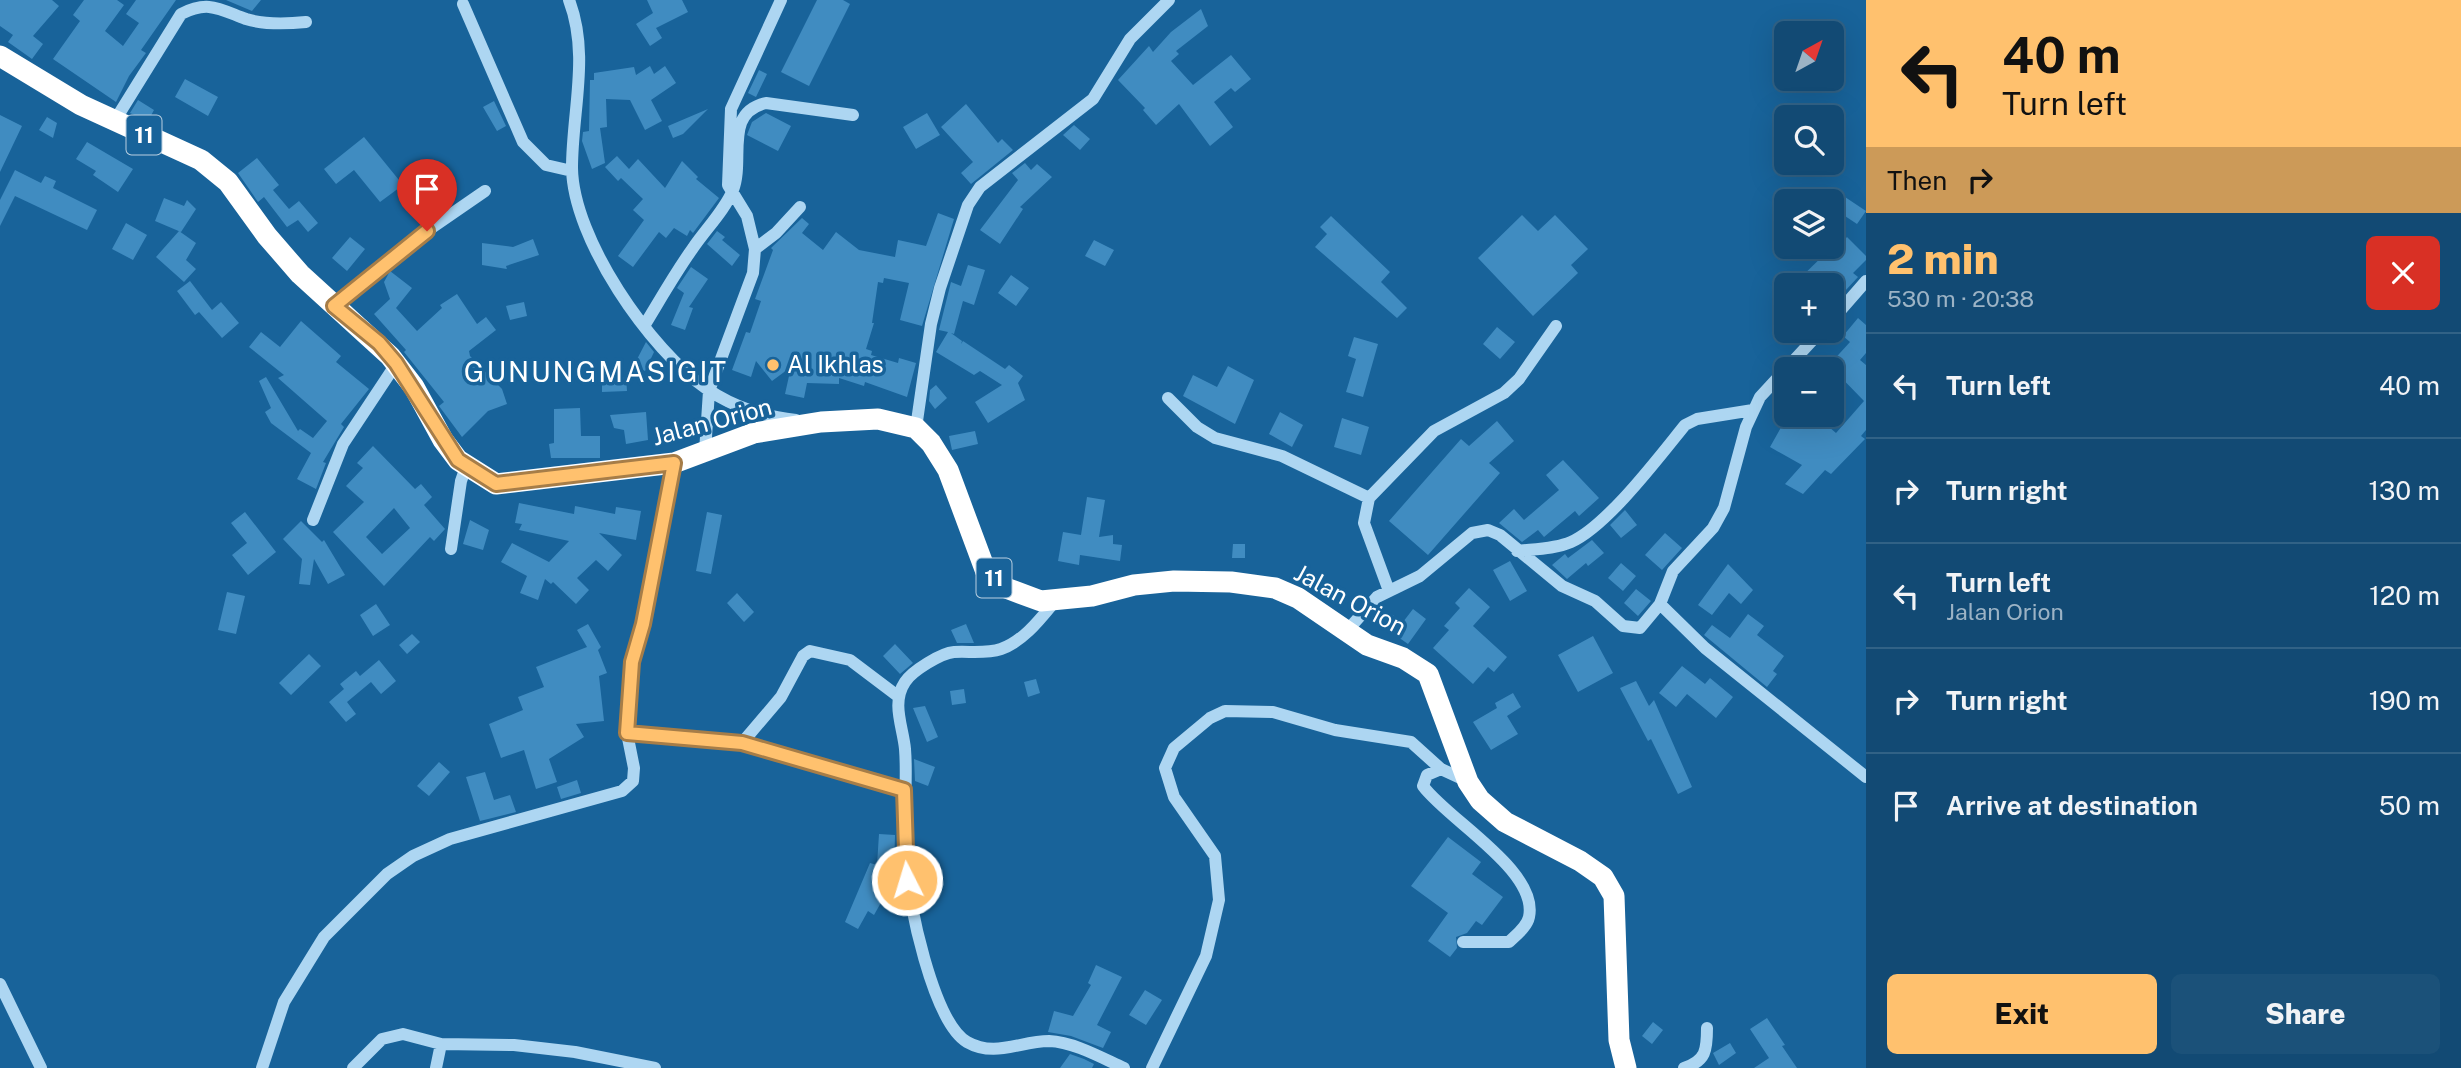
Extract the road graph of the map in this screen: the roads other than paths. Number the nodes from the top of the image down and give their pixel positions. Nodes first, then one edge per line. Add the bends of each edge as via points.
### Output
1 (569, 0) edge
2 (781, 0) edge
3 (1169, 0) edge
4 (463, 4) dead end
5 (306, 22) dead end
6 (0, 56) edge
7 (853, 115) dead end
8 (114, 122) junction
9 (572, 171) junction
10 (485, 191) dead end
11 (733, 192) junction
12 (800, 207) dead end
13 (755, 249) junction
14 (1866, 281) edge
15 (334, 306) junction
16 (1844, 306) edge
17 (1556, 326) dead end
18 (644, 327) junction
19 (1809, 343) edge
20 (396, 363) junction
21 (709, 391) junction
22 (1168, 398) dead end
23 (1753, 410) junction
24 (821, 422) junction
25 (916, 428) junction
26 (705, 452) junction
27 (674, 463) junction
28 (467, 464) junction
29 (1369, 498) junction
30 (313, 520) dead end
31 (451, 549) dead end
32 (1517, 551) junction
33 (1389, 591) junction
34 (1056, 600) junction
35 (1660, 604) junction
36 (1346, 632) junction
37 (899, 697) junction
38 (627, 733) junction
39 (742, 743) junction
40 (1441, 769) junction
41 (1866, 777) edge
42 (1468, 782) junction
43 (904, 790) junction
44 (1463, 942) dead end
45 (0, 984) edge
46 (1707, 1028) dead end
47 (441, 1044) junction
48 (41, 1068) edge
49 (262, 1068) edge
50 (353, 1068) edge
51 (436, 1068) edge
52 (655, 1068) edge
53 (1124, 1068) edge
54 (1152, 1068) edge
55 (1626, 1068) edge
56 (1684, 1068) edge

1 - 9 street via 576,19 581,74
2 - 11 street via 731,108 728,184
3 - 25 street via 1130,39 1093,99 980,187 968,205 931,324
4 - 9 street via 523,142 545,165
5 - 8 street via 259,22 209,2 188,7
6 - 8 highway, Jalan Orion / 11
7 - 11 street via 766,103 752,106 739,127
8 - 15 highway, Jalan Orion / 11 via 201,160 219,174 267,236
9 - 18 street via 583,222 627,307
10 - 15 street via 411,242
11 - 13 street via 747,216
11 - 18 street via 679,267
12 - 13 street
13 - 21 street via 753,273
14 - 16 street
15 - 20 highway, Jalan Orion / 11
17 - 29 street via 1504,393 1434,431
18 - 21 street
19 - 23 street via 1776,377
20 - 28 highway, Jalan Orion / 11 via 443,440 458,460
20 - 30 street via 343,444
21 - 24 street via 744,410
21 - 26 street
22 - 29 street via 1215,438 1282,456
23 - 32 street via 1685,425 1583,536 1553,547
23 - 35 street via 1724,508 1713,528 1673,572
24 - 25 highway, Jalan Orion / 11 via 878,419
24 - 26 highway, Jalan Orion / 11 via 754,433
25 - 34 highway, Jalan Orion / 11 via 948,470 986,572 1006,588 1030,598
26 - 27 highway, Jalan Orion / 11
27 - 28 highway, Jalan Orion / 11 via 496,484
27 - 38 street via 632,662
28 - 31 street
29 - 33 street via 1364,523
32 - 33 street via 1488,530 1472,533 1419,576
32 - 35 street via 1544,574 1595,601 1631,629 1647,623
33 - 36 street via 1377,597
34 - 36 highway, Jalan Orion / 11 via 1174,581 1231,582 1275,588 1298,598
34 - 37 street via 1015,642 1000,650 950,652 905,681
35 - 41 street via 1705,648
36 - 42 highway, Jalan Orion / 11 via 1428,674
37 - 39 street via 850,660 810,651 781,697
37 - 43 street
38 - 39 street
38 - 49 street via 633,781 622,791 450,839 414,856 359,899 324,937 284,1002
39 - 43 street
40 - 42 street
40 - 44 street via 1427,775 1423,786 1513,872 1530,904 1529,920 1509,942
40 - 54 street via 1410,742 1335,730 1273,712 1225,712 1210,718 1174,748 1165,768 1171,789 1215,856 1219,900 1206,956
42 - 55 highway, Jalan Orion / 11 via 1505,822 1580,861 1603,877 1614,896 1619,1040
43 - 53 street via 910,900 941,1011 953,1031 990,1051 1050,1041 1091,1052
45 - 48 street
46 - 56 street via 1704,1056
47 - 50 street via 403,1034 382,1039
47 - 51 street
47 - 52 street via 514,1045

